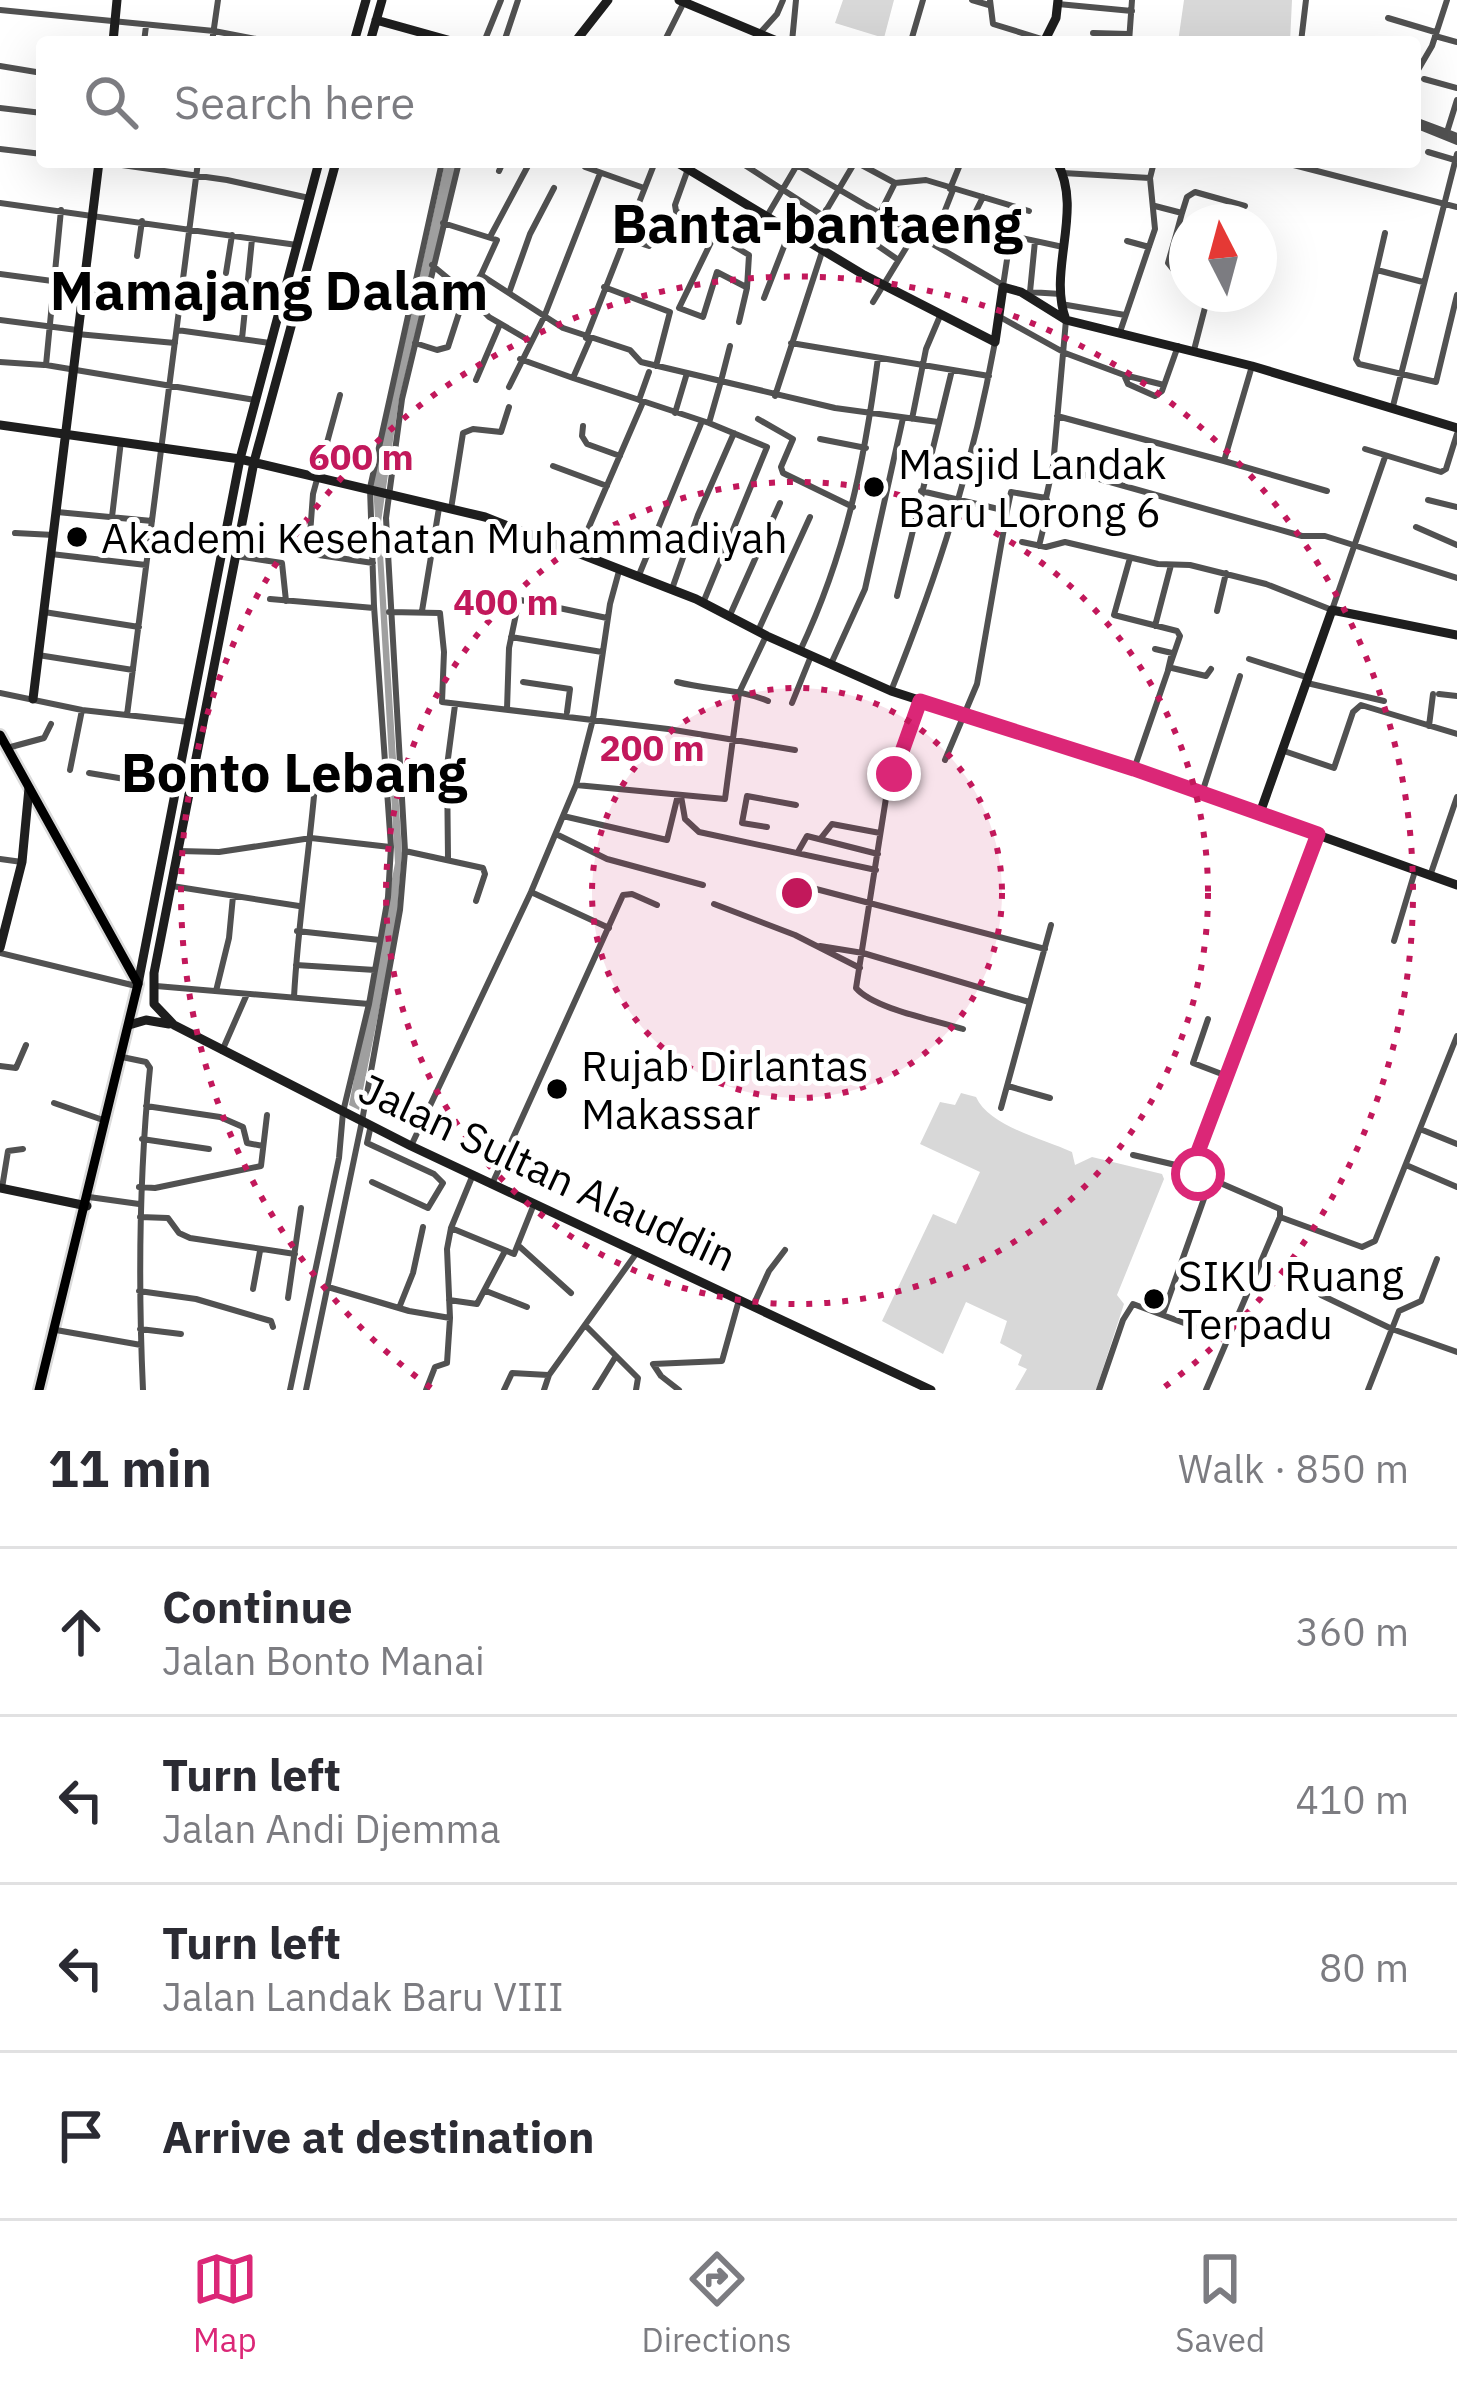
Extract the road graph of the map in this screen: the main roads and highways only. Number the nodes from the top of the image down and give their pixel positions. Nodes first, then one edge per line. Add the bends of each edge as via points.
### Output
1 (117, 0) edge
2 (366, 0) edge
3 (382, 0) edge
4 (608, 0) edge
5 (682, 1) edge
6 (1058, 2) edge
7 (376, 20) junction
8 (113, 36) edge
9 (356, 36) edge
10 (372, 36) edge
11 (433, 36) edge
12 (580, 36) edge
13 (764, 36) edge
14 (1047, 36) edge
15 (99, 168) edge
16 (317, 168) edge
17 (334, 168) edge
18 (686, 168) edge
19 (1060, 168) edge
20 (332, 178) junction
21 (277, 320) junction
22 (1066, 320) junction
23 (291, 325) junction
24 (0, 425) edge
25 (1457, 431) edge
26 (64, 432) junction
27 (240, 459) junction
28 (254, 463) junction
29 (1457, 635) edge
30 (197, 681) junction
31 (212, 684) junction
32 (32, 699) road end
33 (0, 735) edge
34 (29, 788) junction
35 (1260, 813) junction
36 (1457, 886) edge
37 (116, 950) junction
38 (0, 951) edge
39 (140, 970) junction
40 (154, 973) junction
41 (137, 985) junction
42 (129, 1025) junction
43 (174, 1025) junction
44 (1, 1188) edge
45 (88, 1202) junction
46 (42, 1389) edge
47 (931, 1390) edge

1 - 8 main road
2 - 9 main road
3 - 7 main road
4 - 12 main road
5 - 13 main road
6 - 14 main road
7 - 10 main road
7 - 11 main road
15 - 26 main road
16 - 20 main road
16 - 21 main road
17 - 20 main road
18 - 22 main road via 995,341 1003,286
19 - 22 main road via 1068,200
20 - 23 main road
21 - 23 main road
21 - 27 main road
22 - 25 main road via 1393,406
23 - 28 main road
24 - 26 main road
26 - 27 main road
26 - 32 main road
27 - 28 main road
27 - 30 main road
28 - 31 main road
28 - 35 main road via 485,517 672,589 891,691
29 - 35 main road via 1332,610
30 - 31 main road
30 - 39 main road
31 - 40 main road
33 - 34 main road
34 - 37 main road
34 - 38 main road via 22,862
35 - 36 main road
37 - 39 main road
37 - 41 main road
39 - 40 main road
39 - 41 main road
40 - 43 main road, Jalan Sultan Alauddin via 158,1010
41 - 42 main road
42 - 43 main road
42 - 45 main road
43 - 47 main road, Jalan Sultan Alauddin via 411,1146
44 - 45 main road
45 - 46 main road

